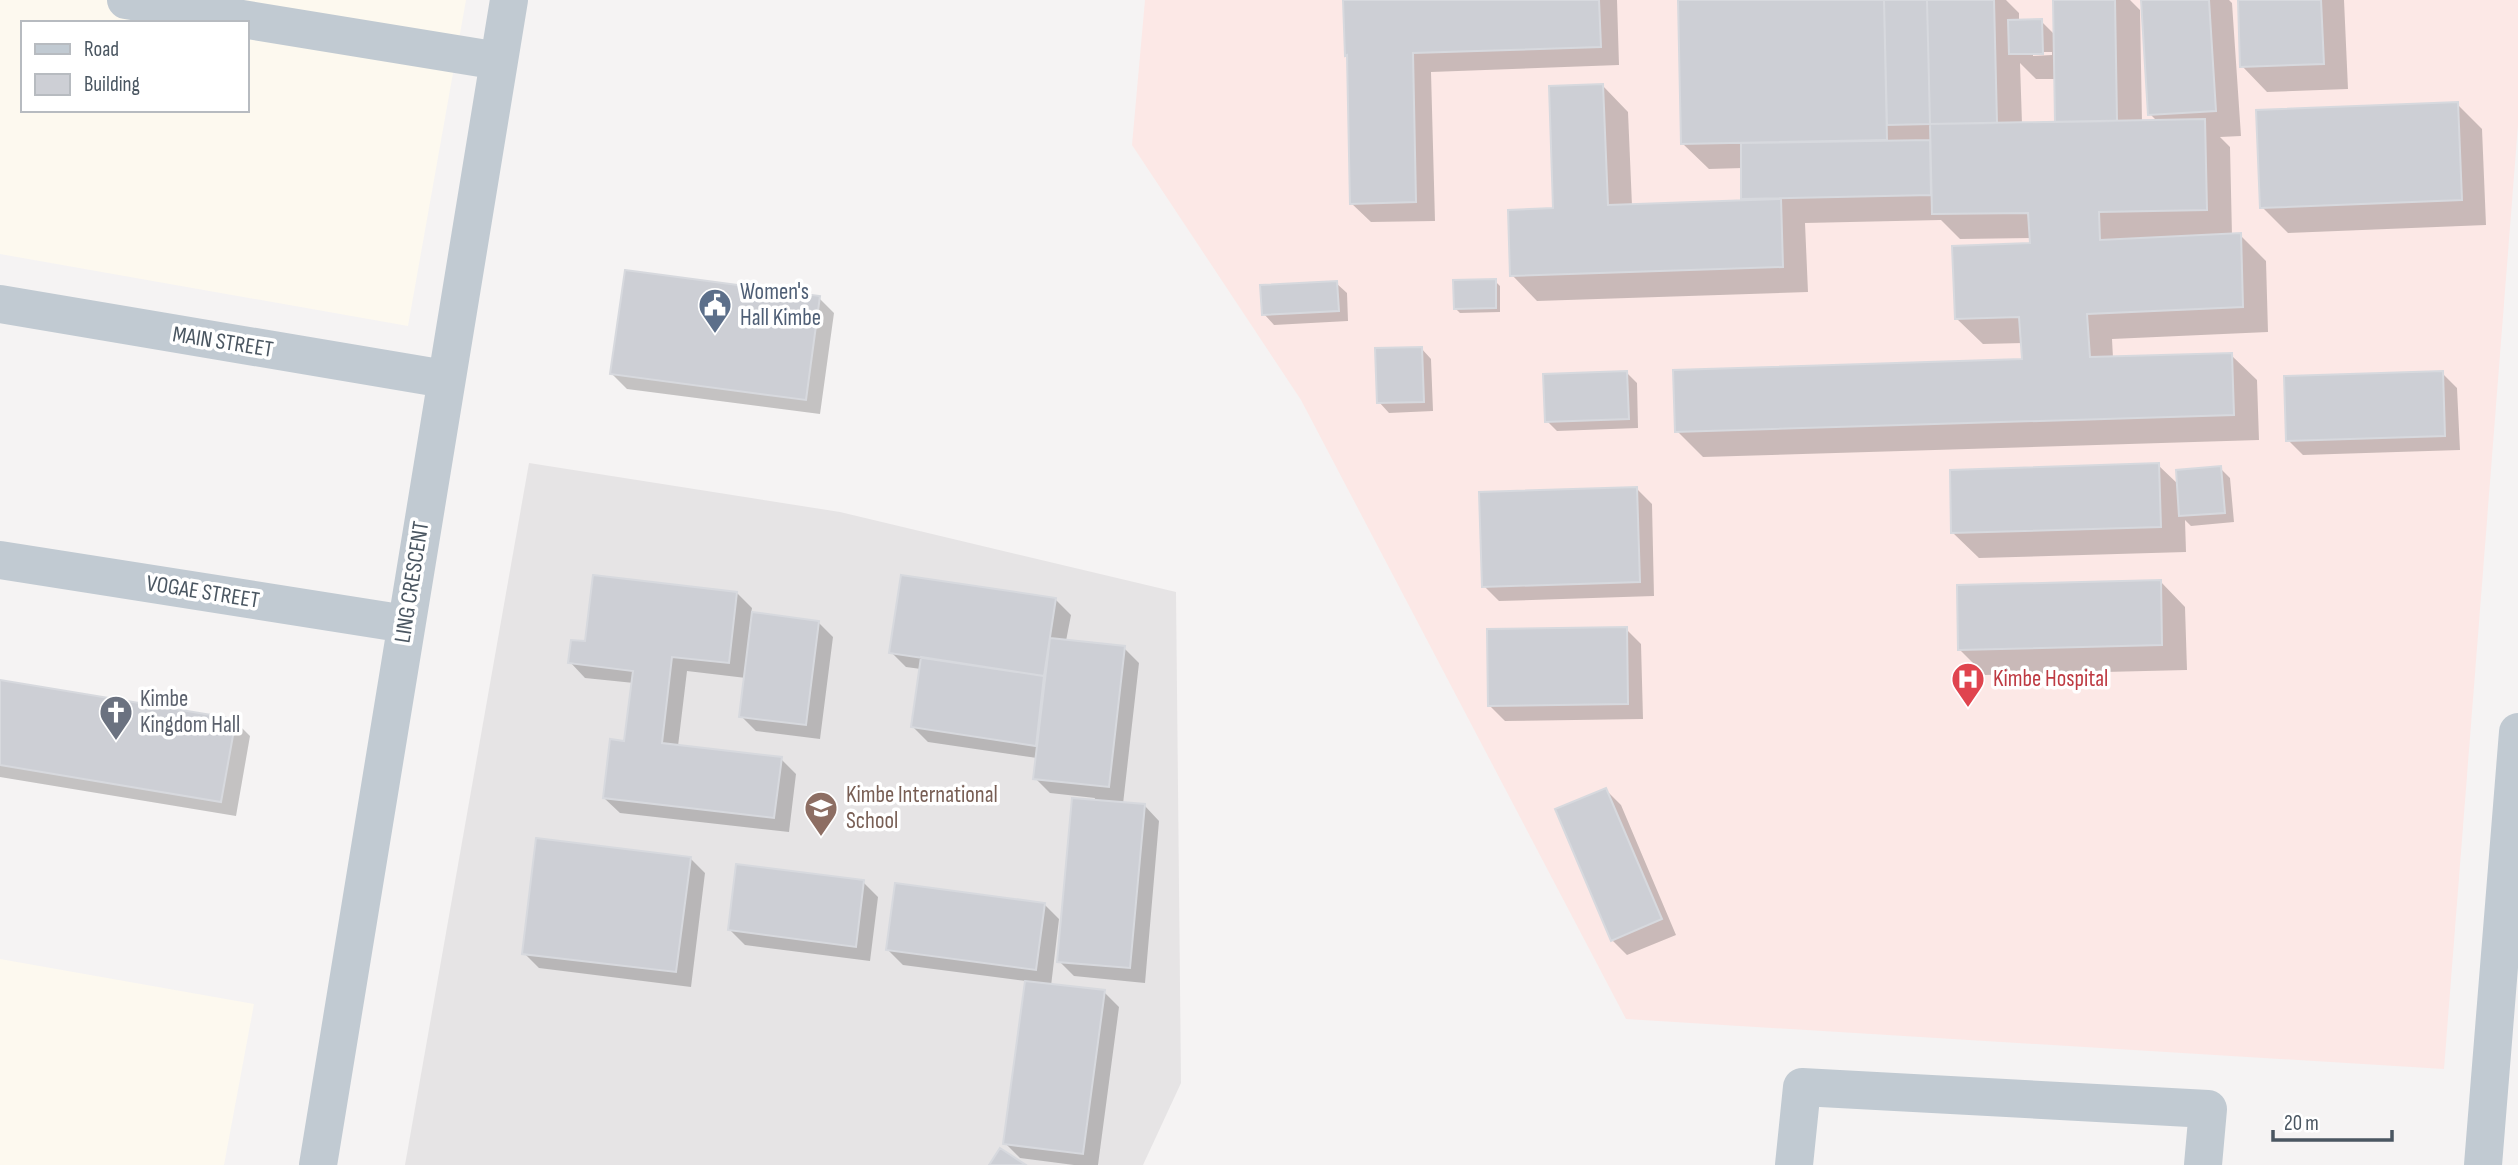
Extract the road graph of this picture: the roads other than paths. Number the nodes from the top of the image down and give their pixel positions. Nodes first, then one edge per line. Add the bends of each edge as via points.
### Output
1 (126, 0) edge
2 (509, 0) edge
3 (499, 61) junction
4 (0, 304) edge
5 (445, 379) junction
6 (0, 560) edge
7 (406, 624) junction
8 (2518, 732) edge
9 (318, 1165) edge
10 (1794, 1165) edge
11 (2203, 1165) edge
12 (2483, 1165) edge

1 - 3 street
2 - 3 street, LING CRESCENT
3 - 5 street, LING CRESCENT
4 - 5 street, MAIN STREET
5 - 7 street, LING CRESCENT
6 - 7 street, VOGAE STREET
7 - 9 street, LING CRESCENT
8 - 12 street
10 - 11 street via 1802,1087 2208,1109

